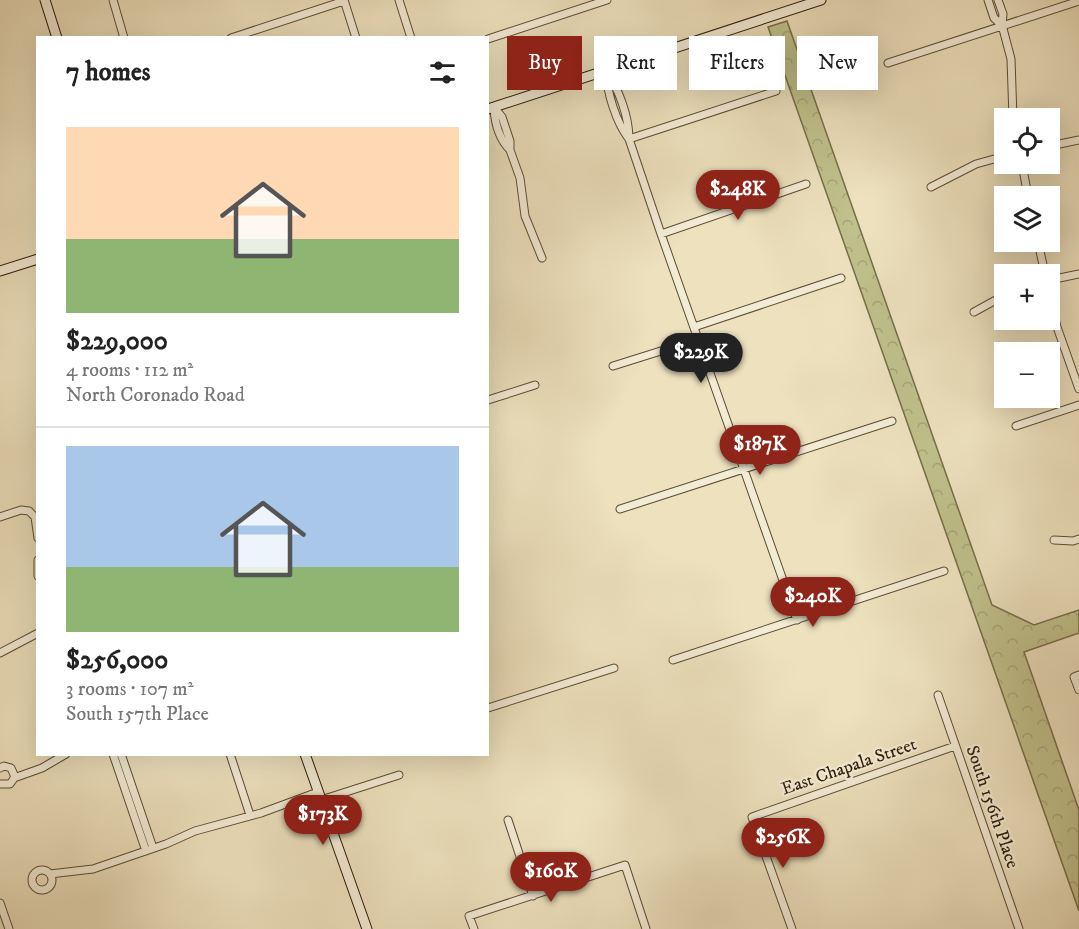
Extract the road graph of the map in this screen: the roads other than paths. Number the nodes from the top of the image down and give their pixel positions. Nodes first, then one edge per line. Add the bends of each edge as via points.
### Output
1 (45, 0) edge
2 (113, 0) edge
3 (399, 0) edge
4 (607, 0) edge
5 (821, 0) edge
6 (988, 0) edge
7 (998, 0) edge
8 (344, 1) edge
9 (1076, 2) dead end
10 (1002, 25) junction
11 (56, 36) edge
12 (123, 36) edge
13 (237, 36) edge
14 (355, 36) edge
15 (410, 36) edge
16 (489, 39) edge
17 (677, 48) edge
18 (888, 63) dead end
19 (594, 75) edge
20 (609, 90) edge
21 (776, 91) dead end
22 (491, 108) edge
23 (1013, 108) edge
24 (629, 139) junction
25 (1079, 140) edge
26 (1060, 144) edge
27 (994, 159) edge
28 (806, 184) dead end
29 (931, 187) dead end
30 (661, 234) junction
31 (542, 258) dead end
32 (36, 260) edge
33 (0, 271) edge
34 (1079, 274) edge
35 (841, 278) dead end
36 (1060, 278) edge
37 (994, 301) edge
38 (974, 312) dead end
39 (694, 327) junction
40 (1058, 330) edge
41 (699, 339) junction
42 (613, 366) dead end
43 (535, 385) dead end
44 (1079, 389) edge
45 (489, 400) edge
46 (1079, 405) edge
47 (892, 421) dead end
48 (1016, 426) dead end
49 (743, 469) junction
50 (620, 509) dead end
51 (36, 516) edge
52 (0, 517) edge
53 (1079, 539) edge
54 (1054, 540) dead end
55 (944, 571) dead end
56 (797, 620) junction
57 (36, 634) edge
58 (0, 654) edge
59 (673, 660) dead end
60 (614, 668) dead end
61 (1076, 676) edge
62 (1079, 690) edge
63 (938, 695) dead end
64 (489, 708) edge
65 (955, 746) junction
66 (63, 756) edge
67 (114, 756) edge
68 (122, 756) edge
69 (231, 756) edge
70 (306, 756) edge
71 (0, 768) edge
72 (399, 775) dead end
73 (14, 778) junction
74 (0, 784) edge
75 (320, 796) junction
76 (133, 801) junction
77 (250, 815) junction
78 (508, 820) dead end
79 (149, 849) junction
80 (50, 874) dead end
81 (533, 896) junction
82 (0, 903) edge
83 (9, 929) edge
84 (367, 929) edge
85 (474, 929) edge
86 (646, 929) edge
87 (792, 929) edge
88 (1019, 929) edge

1 - 11 main road
2 - 12 street
3 - 15 street
4 - 16 street
5 - 17 main road
6 - 10 street via 994,18
7 - 10 street
8 - 13 street
8 - 14 street
9 - 10 street
10 - 18 street
10 - 23 street via 1011,59
19 - 22 main road
20 - 24 street
21 - 24 street
22 - 31 street via 502,117 520,178 525,216
24 - 30 street
25 - 26 street
27 - 29 street
28 - 30 street
30 - 39 street
32 - 33 main road
34 - 36 street
35 - 39 street
37 - 38 street
39 - 41 street
40 - 44 street
41 - 42 street
41 - 49 street
43 - 45 street
46 - 48 street
47 - 49 street
49 - 50 street
49 - 56 street
51 - 52 street via 21,510
53 - 54 street
55 - 56 street
56 - 59 street
57 - 58 street
60 - 64 street
61 - 62 street
63 - 65 street, South 156th Place
65 - 87 street, East Chapala Street via 752,817
65 - 88 street, South 156th Place
66 - 73 street
67 - 76 street
68 - 76 street
69 - 77 street
70 - 75 main road
71 - 73 street via 11,768
72 - 75 street
73 - 74 street via 10,784
75 - 77 street
75 - 84 main road
76 - 79 street
77 - 79 street
78 - 81 street
79 - 80 street via 93,869
81 - 85 street via 469,916
81 - 86 street via 625,865
82 - 83 street

